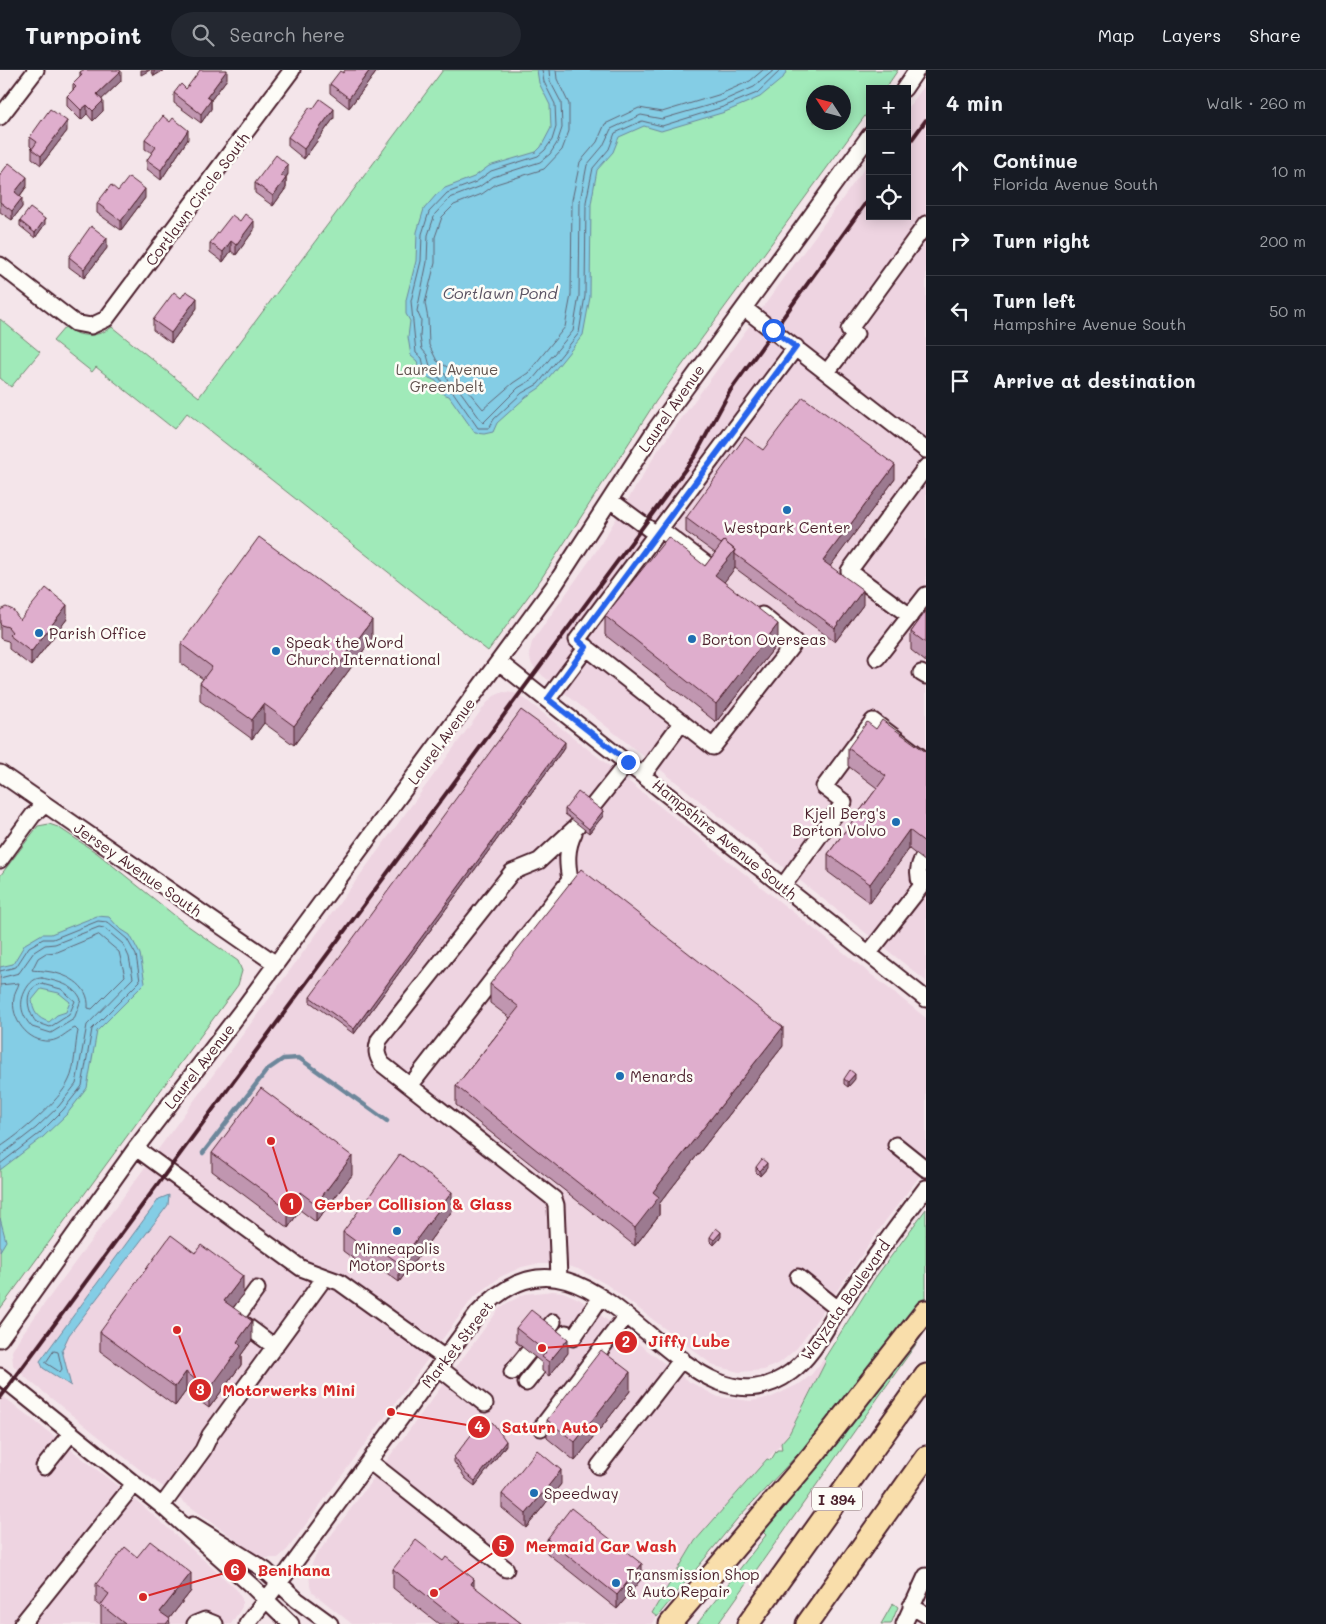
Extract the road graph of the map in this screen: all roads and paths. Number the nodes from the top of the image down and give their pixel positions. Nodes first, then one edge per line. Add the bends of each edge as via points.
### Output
1 (36, 70) edge
2 (292, 70) edge
3 (917, 70) edge
4 (907, 85) edge
5 (0, 117) edge
6 (866, 140) edge
7 (926, 224) edge
8 (0, 265) edge
9 (744, 308) junction
10 (796, 347) junction
11 (827, 372) junction
12 (926, 450) edge
13 (926, 468) edge
14 (610, 500) junction
15 (658, 532) junction
16 (708, 566) edge
17 (926, 595) edge
18 (752, 607) edge
19 (910, 616) junction
20 (586, 647) junction
21 (878, 658) dead end
22 (499, 662) junction
23 (548, 699) junction
24 (682, 722) junction
25 (926, 761) edge
26 (628, 762) junction
27 (0, 774) edge
28 (643, 775) junction
29 (45, 805) junction
30 (592, 807) edge
31 (926, 853) edge
32 (0, 860) edge
33 (924, 882) edge
34 (783, 886) junction
35 (869, 953) junction
36 (276, 964) junction
37 (926, 999) edge
38 (410, 1086) junction
39 (896, 1145) dead end
40 (136, 1148) junction
41 (926, 1169) edge
42 (926, 1188) edge
43 (325, 1277) junction
44 (559, 1278) junction
45 (798, 1278) dead end
46 (257, 1288) dead end
47 (601, 1296) junction
48 (838, 1309) junction
49 (926, 1311) edge
50 (626, 1316) junction
51 (0, 1338) edge
52 (275, 1347) junction
53 (682, 1359) junction
54 (442, 1362) junction
55 (926, 1375) edge
56 (0, 1376) edge
57 (519, 1378) dead end
58 (747, 1387) joint
59 (484, 1404) dead end
60 (540, 1428) dead end
61 (71, 1433) junction
62 (926, 1456) edge
63 (369, 1461) junction
64 (44, 1466) dead end
65 (600, 1466) dead end
66 (134, 1484) junction
67 (162, 1506) junction
68 (506, 1569) dead end
69 (926, 1576) edge
70 (279, 1583) junction
71 (266, 1600) junction
72 (911, 1606) junction
73 (926, 1615) edge
74 (22, 1624) edge
75 (195, 1624) edge
76 (215, 1624) edge
77 (247, 1624) edge
78 (291, 1624) edge
79 (330, 1624) edge
80 (670, 1624) edge
81 (748, 1624) edge
82 (807, 1624) edge
83 (904, 1624) edge

1 - 5 street
2 - 8 street, Cortlawn Circle South via 114,309 97,324 75,323
3 - 4 street
6 - 9 street, Laurel Avenue
7 - 11 street
9 - 10 street
9 - 14 street, Laurel Avenue via 655,430
10 - 11 street
10 - 15 street
11 - 12 street
13 - 19 street via 849,571
14 - 15 street
14 - 22 street, Laurel Avenue
15 - 16 street
15 - 20 street via 578,640
17 - 19 street
18 - 24 street via 795,642 713,746
19 - 21 street
20 - 23 street
20 - 24 street
22 - 23 street, Hampshire Avenue South
22 - 36 street, Laurel Avenue
23 - 26 street, Hampshire Avenue South
24 - 28 street
25 - 34 street via 873,721 824,787 844,802
26 - 28 street, Hampshire Avenue South
26 - 30 street
27 - 29 street, Jersey Avenue South
28 - 34 street, Hampshire Avenue South
29 - 32 street via 33,815
29 - 36 street, Jersey Avenue South
31 - 33 street via 919,865 918,878
33 - 35 street
34 - 35 street, Hampshire Avenue South
35 - 37 street, Hampshire Avenue South
36 - 40 street, Laurel Avenue
38 - 38 street via 570,880 569,843 578,825 532,866 512,872 379,1040 376,1049 382,1064
38 - 44 street via 554,1199
39 - 41 street
40 - 43 street via 301,1268
40 - 51 street, Laurel Avenue
42 - 48 street, Wayzata Boulevard
43 - 52 street
43 - 54 street via 339,1282
44 - 47 street, Market Street via 576,1282
44 - 54 street, Market Street via 536,1277 503,1290 478,1312
45 - 48 street
46 - 52 street via 236,1318
47 - 50 street, Market Street
47 - 57 street via 563,1330
48 - 58 street, Wayzata Boulevard via 809,1354 792,1372 768,1383
49 - 80 highway via 814,1455
50 - 53 street, Market Street
50 - 60 street
52 - 67 street
53 - 58 street, Market Street via 715,1381
53 - 65 street
54 - 59 street
54 - 63 street, Market Street
55 - 81 highway, I 394
56 - 61 street
61 - 64 street
61 - 66 street
62 - 82 highway, I 394
63 - 68 street
63 - 70 street, Market Street
66 - 67 street
66 - 74 street
67 - 70 street via 265,1570
67 - 71 street
69 - 72 street
70 - 71 street, Market Street
70 - 79 street
71 - 77 street, Market Street
71 - 78 street
72 - 73 street
72 - 83 street
75 - 76 street via 205,1620

